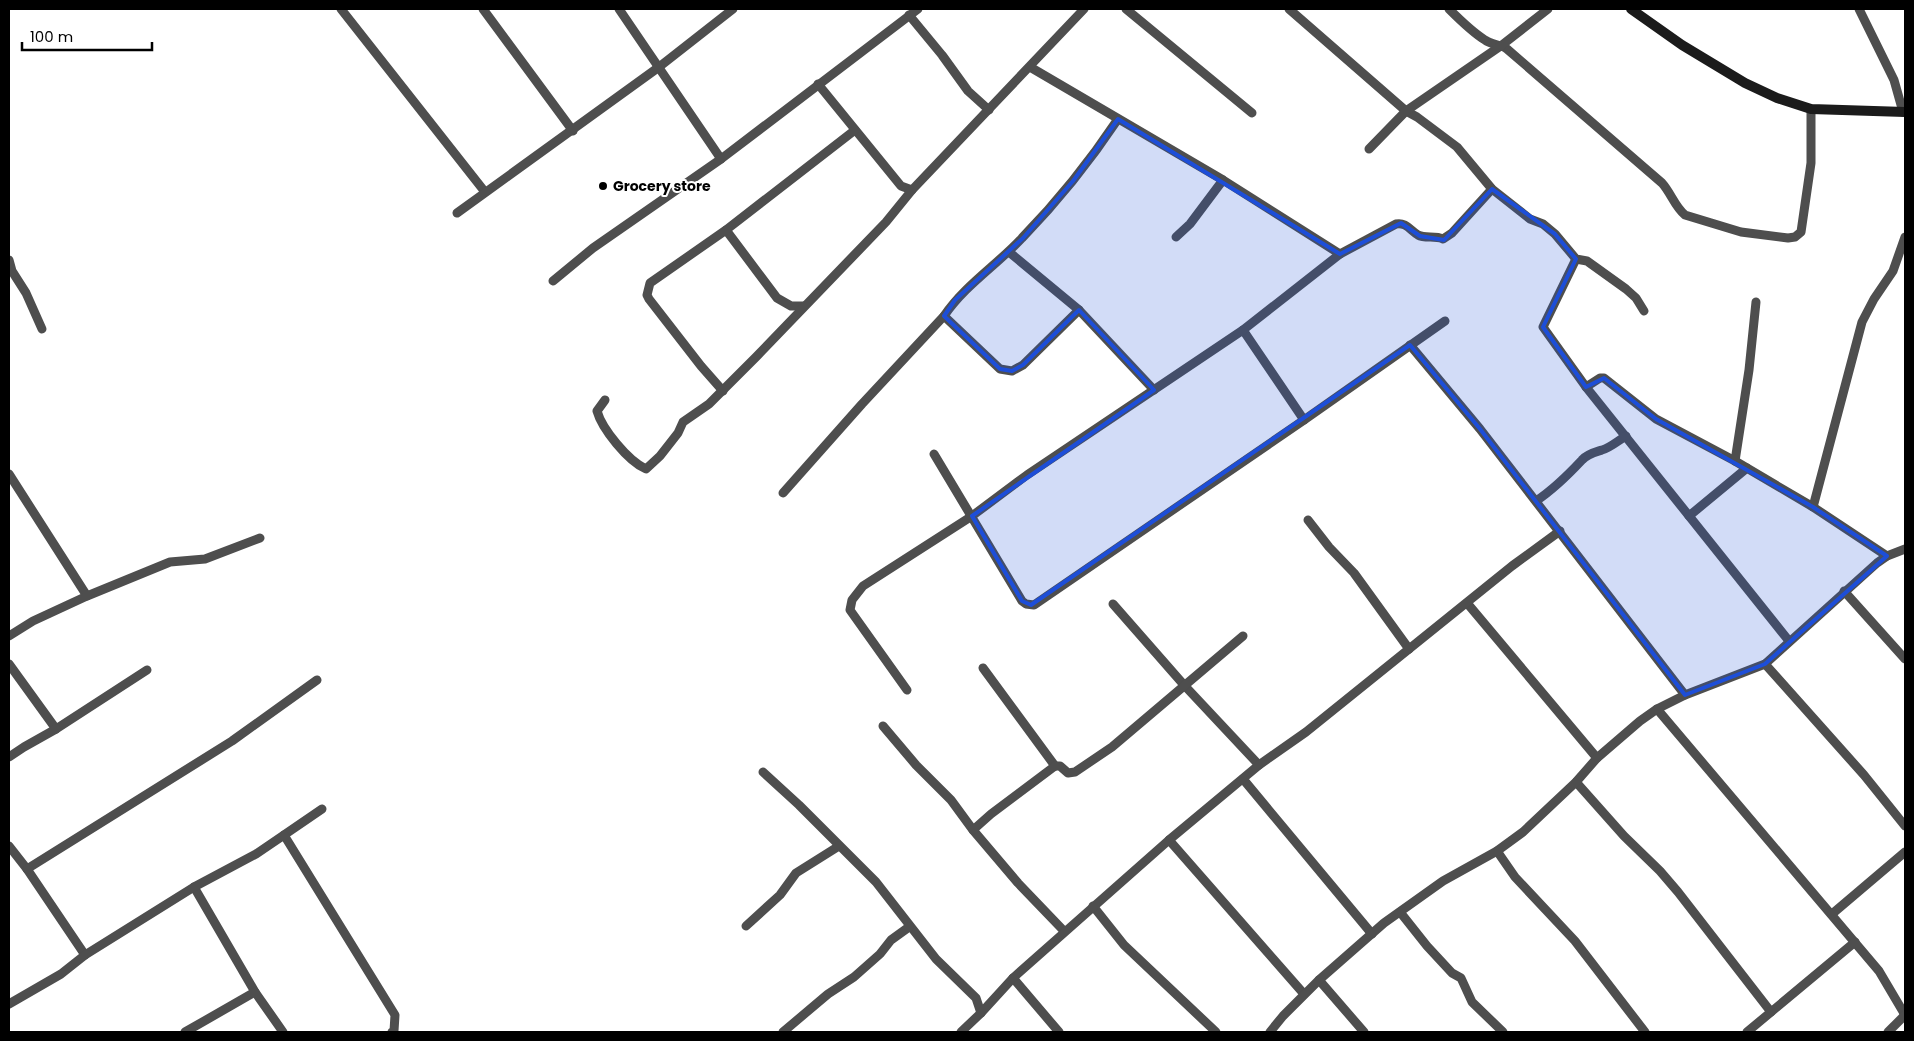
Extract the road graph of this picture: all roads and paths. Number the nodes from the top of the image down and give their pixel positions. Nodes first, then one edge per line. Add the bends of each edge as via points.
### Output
1 (341, 9) edge
2 (483, 9) edge
3 (619, 9) edge
4 (733, 9) edge
5 (918, 9) edge
6 (1084, 9) edge
7 (1126, 9) edge
8 (1289, 9) edge
9 (1449, 9) edge
10 (1548, 9) edge
11 (1631, 9) edge
12 (1859, 9) edge
13 (1642, 12) edge
14 (909, 16) junction
15 (1502, 46) junction
16 (659, 67) junction
17 (1030, 67) junction
18 (818, 84) junction
19 (1811, 109) junction
20 (989, 110) junction
21 (1406, 111) junction
22 (1904, 112) edge
23 (1252, 113) dead end
24 (1118, 119) junction
25 (855, 130) junction
26 (573, 131) junction
27 (1369, 149) dead end
28 (721, 159) junction
29 (1223, 180) junction
30 (1492, 189) junction
31 (912, 190) junction
32 (485, 192) junction
33 (457, 213) dead end
34 (726, 230) junction
35 (1176, 237) dead end
36 (1905, 237) edge
37 (1009, 252) junction
38 (1340, 254) junction
39 (1576, 259) junction
40 (9, 260) edge
41 (553, 280) dead end
42 (1756, 302) dead end
43 (804, 306) junction
44 (1079, 310) junction
45 (1644, 312) dead end
46 (944, 316) junction
47 (1445, 321) dead end
48 (42, 329) dead end
49 (1243, 330) junction
50 (1410, 345) junction
51 (1586, 387) junction
52 (1154, 390) junction
53 (723, 391) junction
54 (605, 400) dead end
55 (1304, 420) junction
56 (1626, 436) junction
57 (934, 454) dead end
58 (1735, 461) junction
59 (1747, 468) junction
60 (9, 474) edge
61 (783, 493) dead end
62 (1536, 501) junction
63 (1813, 507) junction
64 (972, 516) junction
65 (1689, 516) junction
66 (1308, 520) dead end
67 (1560, 531) junction
68 (260, 538) dead end
69 (1905, 549) edge
70 (1887, 556) junction
71 (1844, 591) junction
72 (87, 596) junction
73 (1467, 603) junction
74 (1113, 604) dead end
75 (9, 636) edge
76 (1243, 636) dead end
77 (1789, 641) junction
78 (1409, 649) junction
79 (1905, 659) edge
80 (9, 664) edge
81 (1765, 664) junction
82 (983, 668) dead end
83 (147, 670) dead end
84 (316, 680) dead end
85 (1184, 685) junction
86 (907, 690) dead end
87 (1684, 695) junction
88 (1657, 709) junction
89 (883, 726) dead end
90 (56, 729) junction
91 (9, 757) edge
92 (1597, 758) junction
93 (1260, 765) junction
94 (1055, 766) junction
95 (763, 772) dead end
96 (1243, 779) junction
97 (1576, 782) junction
98 (322, 809) dead end
99 (1905, 826) edge
100 (972, 830) junction
101 (284, 836) junction
102 (1169, 840) junction
103 (9, 846) edge
104 (839, 846) junction
105 (1497, 851) junction
106 (1905, 852) edge
107 (27, 869) junction
108 (194, 888) junction
109 (1093, 906) junction
110 (1400, 912) junction
111 (1832, 914) junction
112 (746, 926) dead end
113 (909, 927) junction
114 (1064, 931) junction
115 (1372, 934) junction
116 (1855, 942) junction
117 (85, 955) junction
118 (1013, 978) junction
119 (1319, 980) junction
120 (255, 992) junction
121 (1304, 994) junction
122 (976, 998) junction
123 (993, 1001) junction
124 (9, 1004) edge
125 (1771, 1012) junction
126 (981, 1013) junction
127 (1905, 1015) edge
128 (185, 1032) edge
129 (283, 1032) edge
130 (392, 1032) edge
131 (783, 1032) edge
132 (961, 1032) edge
133 (1059, 1032) edge
134 (1216, 1032) edge
135 (1270, 1032) edge
136 (1364, 1032) edge
137 (1503, 1032) edge
138 (1644, 1032) edge
139 (1747, 1032) edge
140 (1888, 1032) edge

1 - 32 street
2 - 26 street
3 - 16 street
4 - 16 street
5 - 14 street
6 - 17 street
7 - 23 street
8 - 21 street
9 - 15 street via 1485,41
10 - 15 street
11 - 13 street
12 - 22 street via 1894,80
13 - 19 street via 1682,45 1745,83
14 - 18 street
14 - 20 street via 968,91
15 - 19 street via 1662,183 1685,215 1741,232 1788,238 1800,232 1811,163
15 - 21 street
16 - 26 street
16 - 28 street
17 - 20 street
17 - 24 street
18 - 25 street
18 - 28 street
19 - 22 street
20 - 31 street
21 - 27 street
21 - 30 street via 1457,147
24 - 29 street
24 - 37 street via 1073,181
25 - 31 street via 901,186
25 - 34 street
26 - 32 street
28 - 41 street via 593,248
29 - 35 street
29 - 38 street
30 - 38 street via 1443,239 1420,236 1406,225 1396,224
30 - 39 street via 1530,219 1543,224
31 - 43 street via 886,222
32 - 33 street
34 - 43 street via 777,298 791,306
34 - 53 street via 650,283 647,295 700,366
36 - 63 street via 1893,271 1862,322
37 - 44 street
37 - 46 street via 955,300
38 - 49 street
39 - 45 street via 1587,261 1626,289
39 - 51 street via 1543,326
40 - 48 street
42 - 58 street
43 - 53 street
44 - 46 street via 1023,365 1012,371 1000,369
44 - 52 street
46 - 61 street
47 - 50 street
49 - 52 street
49 - 55 street
50 - 55 street
50 - 62 street
51 - 56 street
51 - 58 street via 1604,378 1656,419
52 - 64 street via 1028,474
53 - 54 street via 683,422 660,456 646,469 609,436 597,411
55 - 64 street via 1034,605 1022,601
56 - 62 street via 1582,459 1568,476
56 - 65 street
57 - 64 street
58 - 59 street
59 - 63 street
59 - 65 street
60 - 72 street
62 - 67 street
63 - 70 street
64 - 86 street via 863,586 852,600 850,610
65 - 77 street
66 - 78 street via 1354,573
67 - 73 street
67 - 87 street
68 - 72 street via 205,559 170,562
69 - 70 street
70 - 71 street
71 - 77 street
71 - 79 street
72 - 75 street via 33,620
73 - 78 street
73 - 92 street
74 - 85 street
76 - 85 street
77 - 81 street
78 - 93 street
80 - 90 street
81 - 87 street
81 - 99 street
82 - 94 street
83 - 90 street
84 - 107 street via 232,741
85 - 93 street
85 - 94 street via 1112,747 1075,772 1068,773
87 - 88 street
88 - 92 street
88 - 111 street
89 - 100 street via 916,766 951,800
90 - 91 street
92 - 97 street
93 - 96 street
94 - 100 street
95 - 104 street
96 - 102 street
96 - 115 street
97 - 105 street via 1523,832
97 - 125 street via 1672,885
98 - 101 street
100 - 114 street
101 - 108 street
101 - 130 street via 395,1015
102 - 109 street
102 - 121 street
103 - 107 street
104 - 112 street via 796,873 780,895
104 - 113 street via 876,882
105 - 110 street via 1443,881
105 - 138 street via 1515,877 1575,941
106 - 111 street
107 - 117 street
108 - 117 street
108 - 120 street
109 - 114 street
109 - 134 street via 1124,945
110 - 115 street
110 - 137 street via 1427,946 1452,973 1461,978 1472,1002
111 - 116 street
113 - 122 street
113 - 131 street via 854,977
114 - 118 street
115 - 119 street
116 - 125 street
116 - 127 street via 1879,971
117 - 124 street
118 - 123 street
118 - 133 street
119 - 121 street
119 - 136 street
120 - 128 street
120 - 129 street
121 - 135 street
122 - 123 street
122 - 126 street
123 - 126 street
125 - 139 street
126 - 132 street
127 - 140 street

